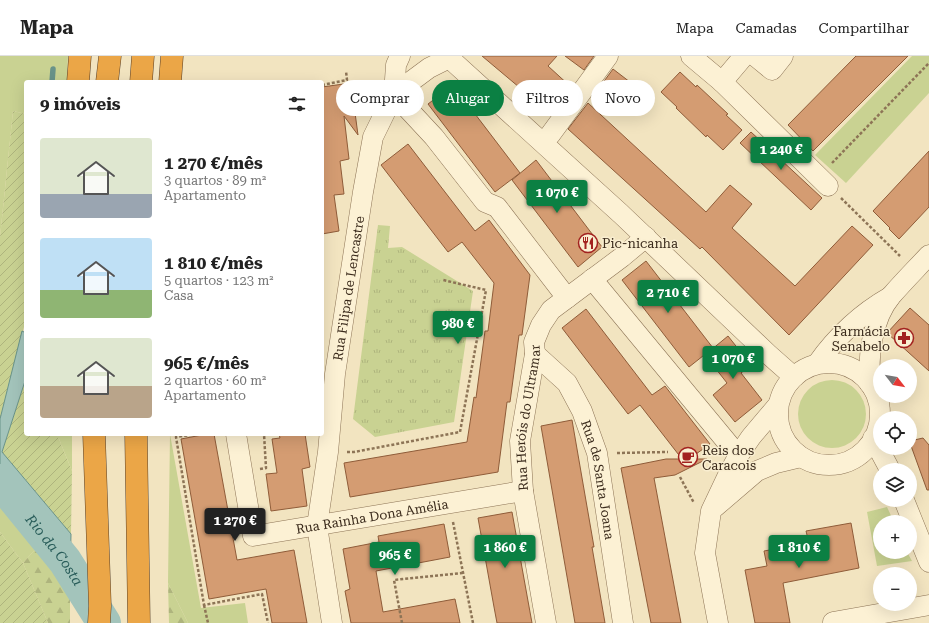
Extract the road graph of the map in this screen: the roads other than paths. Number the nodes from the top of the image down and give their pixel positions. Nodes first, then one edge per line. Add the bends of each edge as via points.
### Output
1 (80, 56) edge
2 (110, 56) edge
3 (143, 56) edge
4 (172, 56) edge
5 (400, 56) edge
6 (608, 56) edge
7 (691, 56) edge
8 (744, 56) edge
9 (755, 56) edge
10 (783, 56) edge
11 (448, 57) edge
12 (78, 80) edge
13 (107, 80) edge
14 (141, 80) edge
15 (170, 80) edge
16 (395, 80) edge
17 (413, 80) edge
18 (722, 82) junction
19 (383, 116) edge
20 (414, 116) edge
21 (550, 135) dead end
22 (823, 181) road end
23 (646, 237) junction
24 (929, 255) edge
25 (592, 279) junction
26 (890, 297) junction
27 (567, 298) junction
28 (535, 354) junction
29 (817, 364) junction
30 (794, 377) junction
31 (870, 384) junction
32 (778, 405) junction
33 (880, 411) edge
34 (94, 436) edge
35 (136, 436) edge
36 (236, 436) edge
37 (873, 438) edge
38 (731, 447) dead end
39 (801, 457) junction
40 (523, 491) junction
41 (907, 507) edge
42 (703, 509) junction
43 (317, 526) junction
44 (929, 562) edge
45 (929, 605) edge
46 (833, 622) dead end
47 (99, 623) edge
48 (138, 623) edge
49 (332, 623) edge
50 (546, 623) edge
51 (623, 623) edge
52 (718, 623) edge

1 - 12 highway
2 - 13 highway
3 - 14 highway
4 - 15 highway
5 - 16 street, Rua Filipa de Lencastre via 396,65
6 - 21 street
7 - 18 street
8 - 18 street
9 - 10 street via 772,70
11 - 17 street
11 - 23 street
18 - 22 street
19 - 43 street, Rua Filipa de Lencastre via 373,137 363,192 335,374 328,452
20 - 27 street via 485,202 497,207
23 - 25 street, Rua Heróis do Ultramar
23 - 30 street
24 - 26 street
25 - 27 street, Rua Heróis do Ultramar
25 - 38 street
26 - 29 street via 849,326
26 - 31 street via 876,325 872,340
27 - 28 street, Rua Heróis do Ultramar via 551,310 541,324 534,342
28 - 40 street, Rua Heróis do Ultramar via 520,441
28 - 51 street, Rua de Santa Joana via 567,383 582,411 597,453
29 - 30 street
29 - 31 street via 832,362 847,366 860,373
30 - 32 street via 786,386
31 - 33 street via 877,397
32 - 39 street via 778,420 782,434 790,447
32 - 42 street via 751,437 726,479
34 - 47 highway
35 - 48 highway
36 - 43 street, Rua Rainha Dona Amélia via 253,536
37 - 39 street via 863,452 849,461 833,465 816,464
39 - 42 street via 757,471
40 - 43 street, Rua Rainha Dona Amélia
40 - 50 street, Rua Heróis do Ultramar
41 - 44 street
42 - 52 street via 705,553
43 - 49 street, Rua Filipa de Lencastre
45 - 46 street

